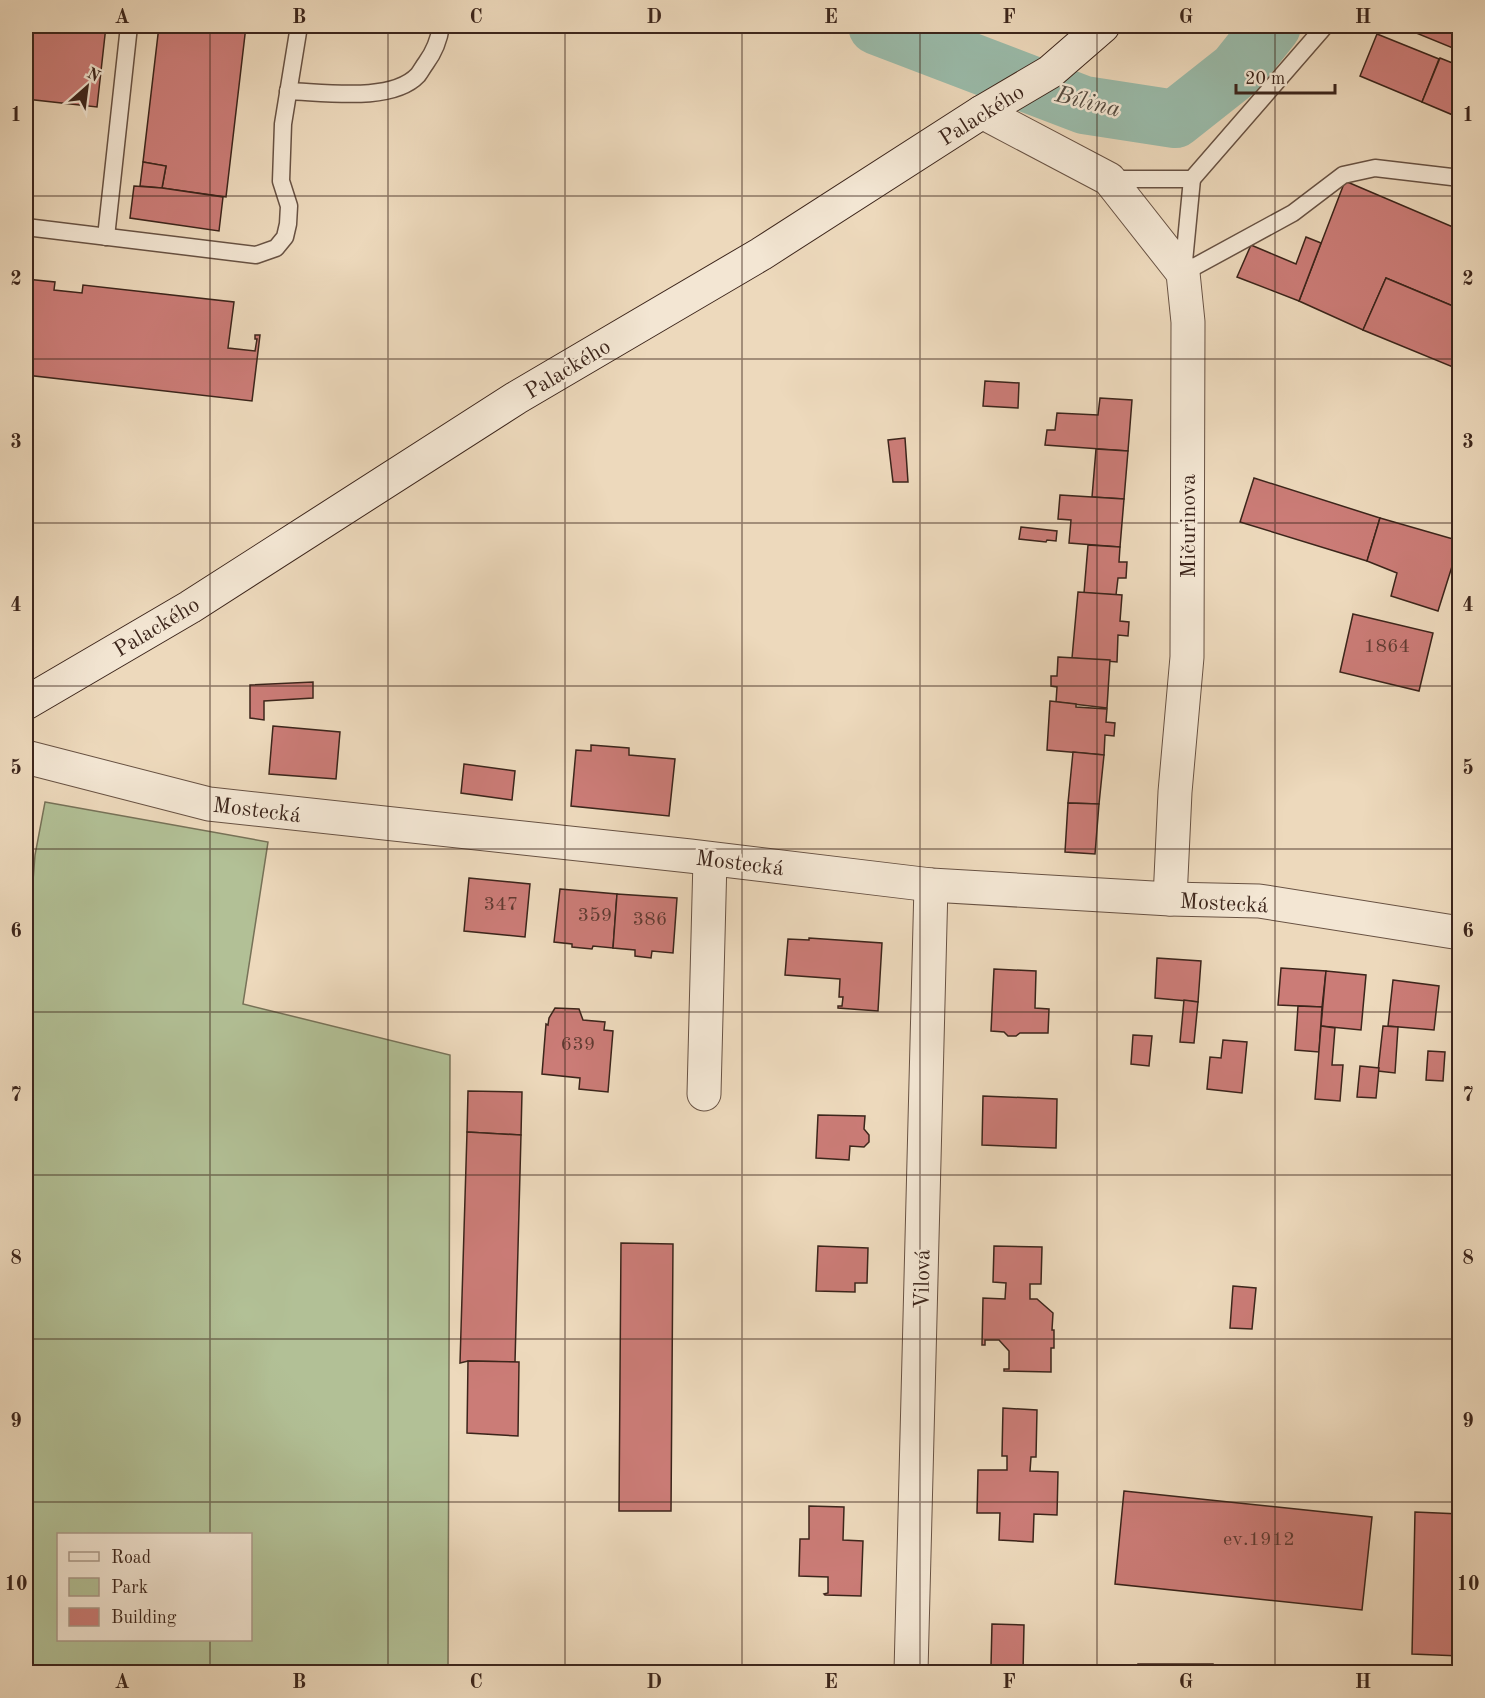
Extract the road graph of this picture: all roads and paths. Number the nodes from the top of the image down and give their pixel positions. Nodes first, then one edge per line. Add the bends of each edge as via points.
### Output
1 (129, 26) edge
2 (298, 26) edge
3 (441, 26) edge
4 (1103, 26) edge
5 (1325, 26) edge
6 (288, 91) junction
7 (982, 112) junction
8 (1460, 178) edge
9 (1109, 179) junction
10 (1192, 179) junction
11 (26, 227) edge
12 (106, 237) junction
13 (1183, 273) junction
14 (26, 703) edge
15 (26, 757) edge
16 (710, 859) junction
17 (931, 885) junction
18 (1170, 899) junction
19 (1460, 933) edge
20 (704, 1094) dead end
21 (911, 1672) edge

1 - 12 lane
2 - 6 lane
3 - 6 lane via 430,58 416,76 393,90 364,94
4 - 7 street, Palackého via 1050,72
5 - 10 lane
6 - 12 lane via 281,181 289,207 288,224 285,237 276,248 256,255
7 - 9 street
7 - 14 street, Palackého via 761,254 516,398 190,607
8 - 13 lane via 1375,168 1343,175 1293,213
9 - 10 lane
9 - 13 street
10 - 13 lane
11 - 12 lane
13 - 18 street, Mičurinova via 1188,322 1187,657
15 - 16 street, Mostecká via 209,804
16 - 17 street, Mostecká
16 - 20 street
17 - 18 street, Mostecká
17 - 21 street, Vilová
18 - 19 street, Mostecká via 1259,901

